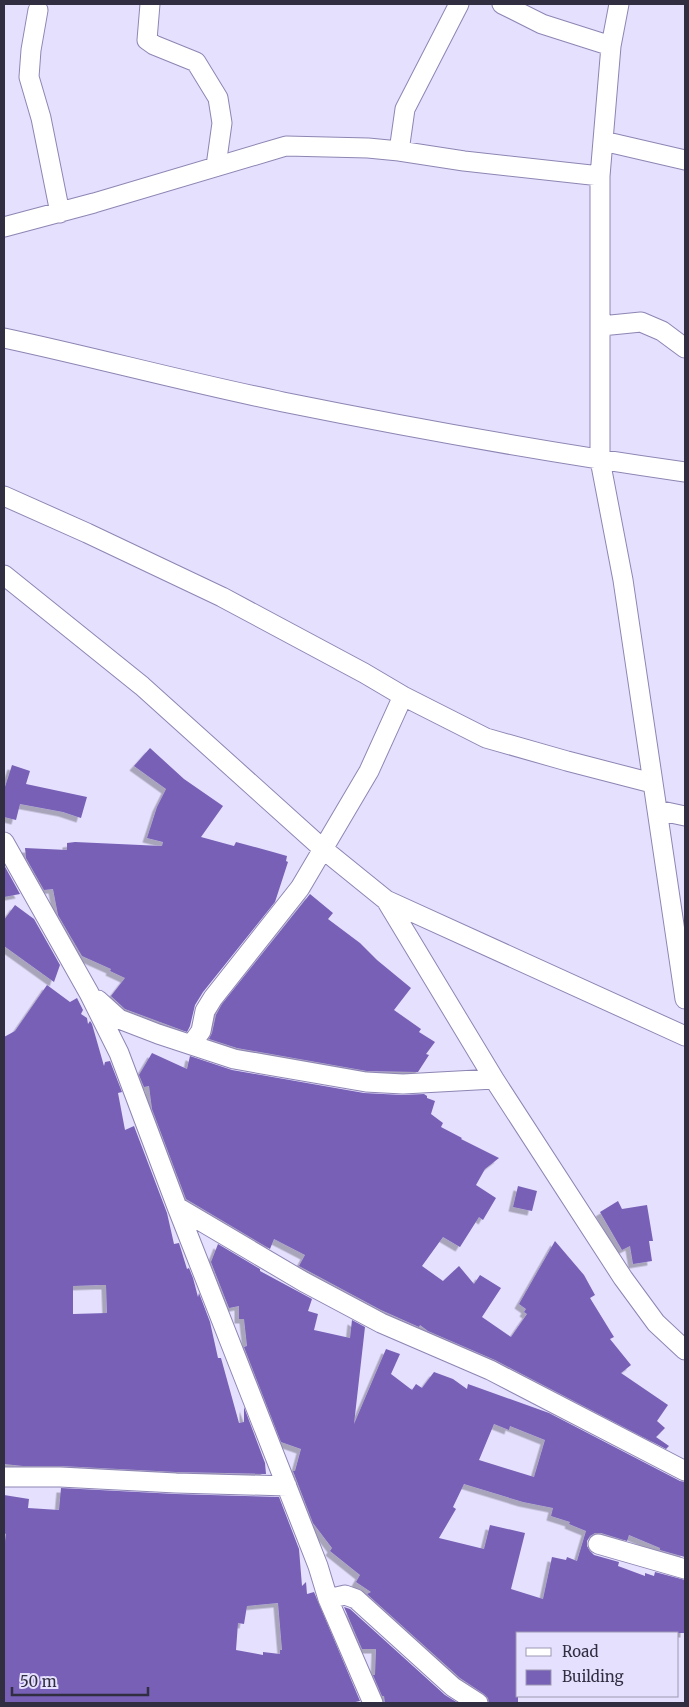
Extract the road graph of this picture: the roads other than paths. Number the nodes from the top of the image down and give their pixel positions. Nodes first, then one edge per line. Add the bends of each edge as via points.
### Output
1 (150, 4) edge
2 (459, 4) edge
3 (502, 4) edge
4 (619, 4) edge
5 (38, 10) dead end
6 (611, 46) junction
7 (603, 141) junction
8 (399, 151) junction
9 (685, 160) edge
10 (216, 166) junction
11 (600, 176) junction
12 (60, 213) junction
13 (4, 227) edge
14 (600, 326) junction
15 (4, 338) edge
16 (685, 348) edge
17 (600, 460) junction
18 (685, 472) edge
19 (4, 496) edge
20 (4, 576) edge
21 (403, 696) junction
22 (652, 784) junction
23 (657, 810) junction
24 (685, 816) edge
25 (4, 842) edge
26 (323, 849) junction
27 (386, 900) junction
28 (89, 992) junction
29 (685, 999) edge
30 (685, 1036) edge
31 (191, 1045) junction
32 (494, 1079) junction
33 (177, 1208) junction
34 (685, 1350) edge
35 (685, 1471) edge
36 (4, 1477) edge
37 (287, 1486) junction
38 (598, 1544) dead end
39 (685, 1569) edge
40 (328, 1598) junction
41 (373, 1703) edge
42 (478, 1703) edge

1 - 10 street via 147,40 196,62 218,98 222,123
2 - 8 street via 404,109
3 - 6 street via 542,24
4 - 6 street
5 - 12 street via 29,77 41,118
6 - 7 street
7 - 9 street
7 - 11 street
8 - 10 street via 286,146
8 - 11 street
10 - 12 street
11 - 14 street
12 - 13 street
14 - 16 street via 641,322 662,331
14 - 17 street
15 - 17 street via 282,402
17 - 18 street
17 - 22 street via 623,580
19 - 21 street via 222,597
20 - 26 street via 142,686
21 - 22 street via 486,738
21 - 26 street via 369,771
22 - 23 street
23 - 24 street
23 - 29 street
25 - 28 street
26 - 27 street
26 - 31 street via 300,888 213,998 205,1011 201,1031
27 - 30 street
27 - 32 street
28 - 31 street via 119,1019
28 - 33 street via 119,1053
31 - 32 street via 234,1059 366,1082 403,1084
32 - 34 street via 623,1278 656,1324
33 - 35 street via 381,1323 490,1370
33 - 37 street
36 - 37 street
37 - 40 street
38 - 39 street
40 - 41 street
40 - 42 street via 345,1595 356,1599 453,1687

